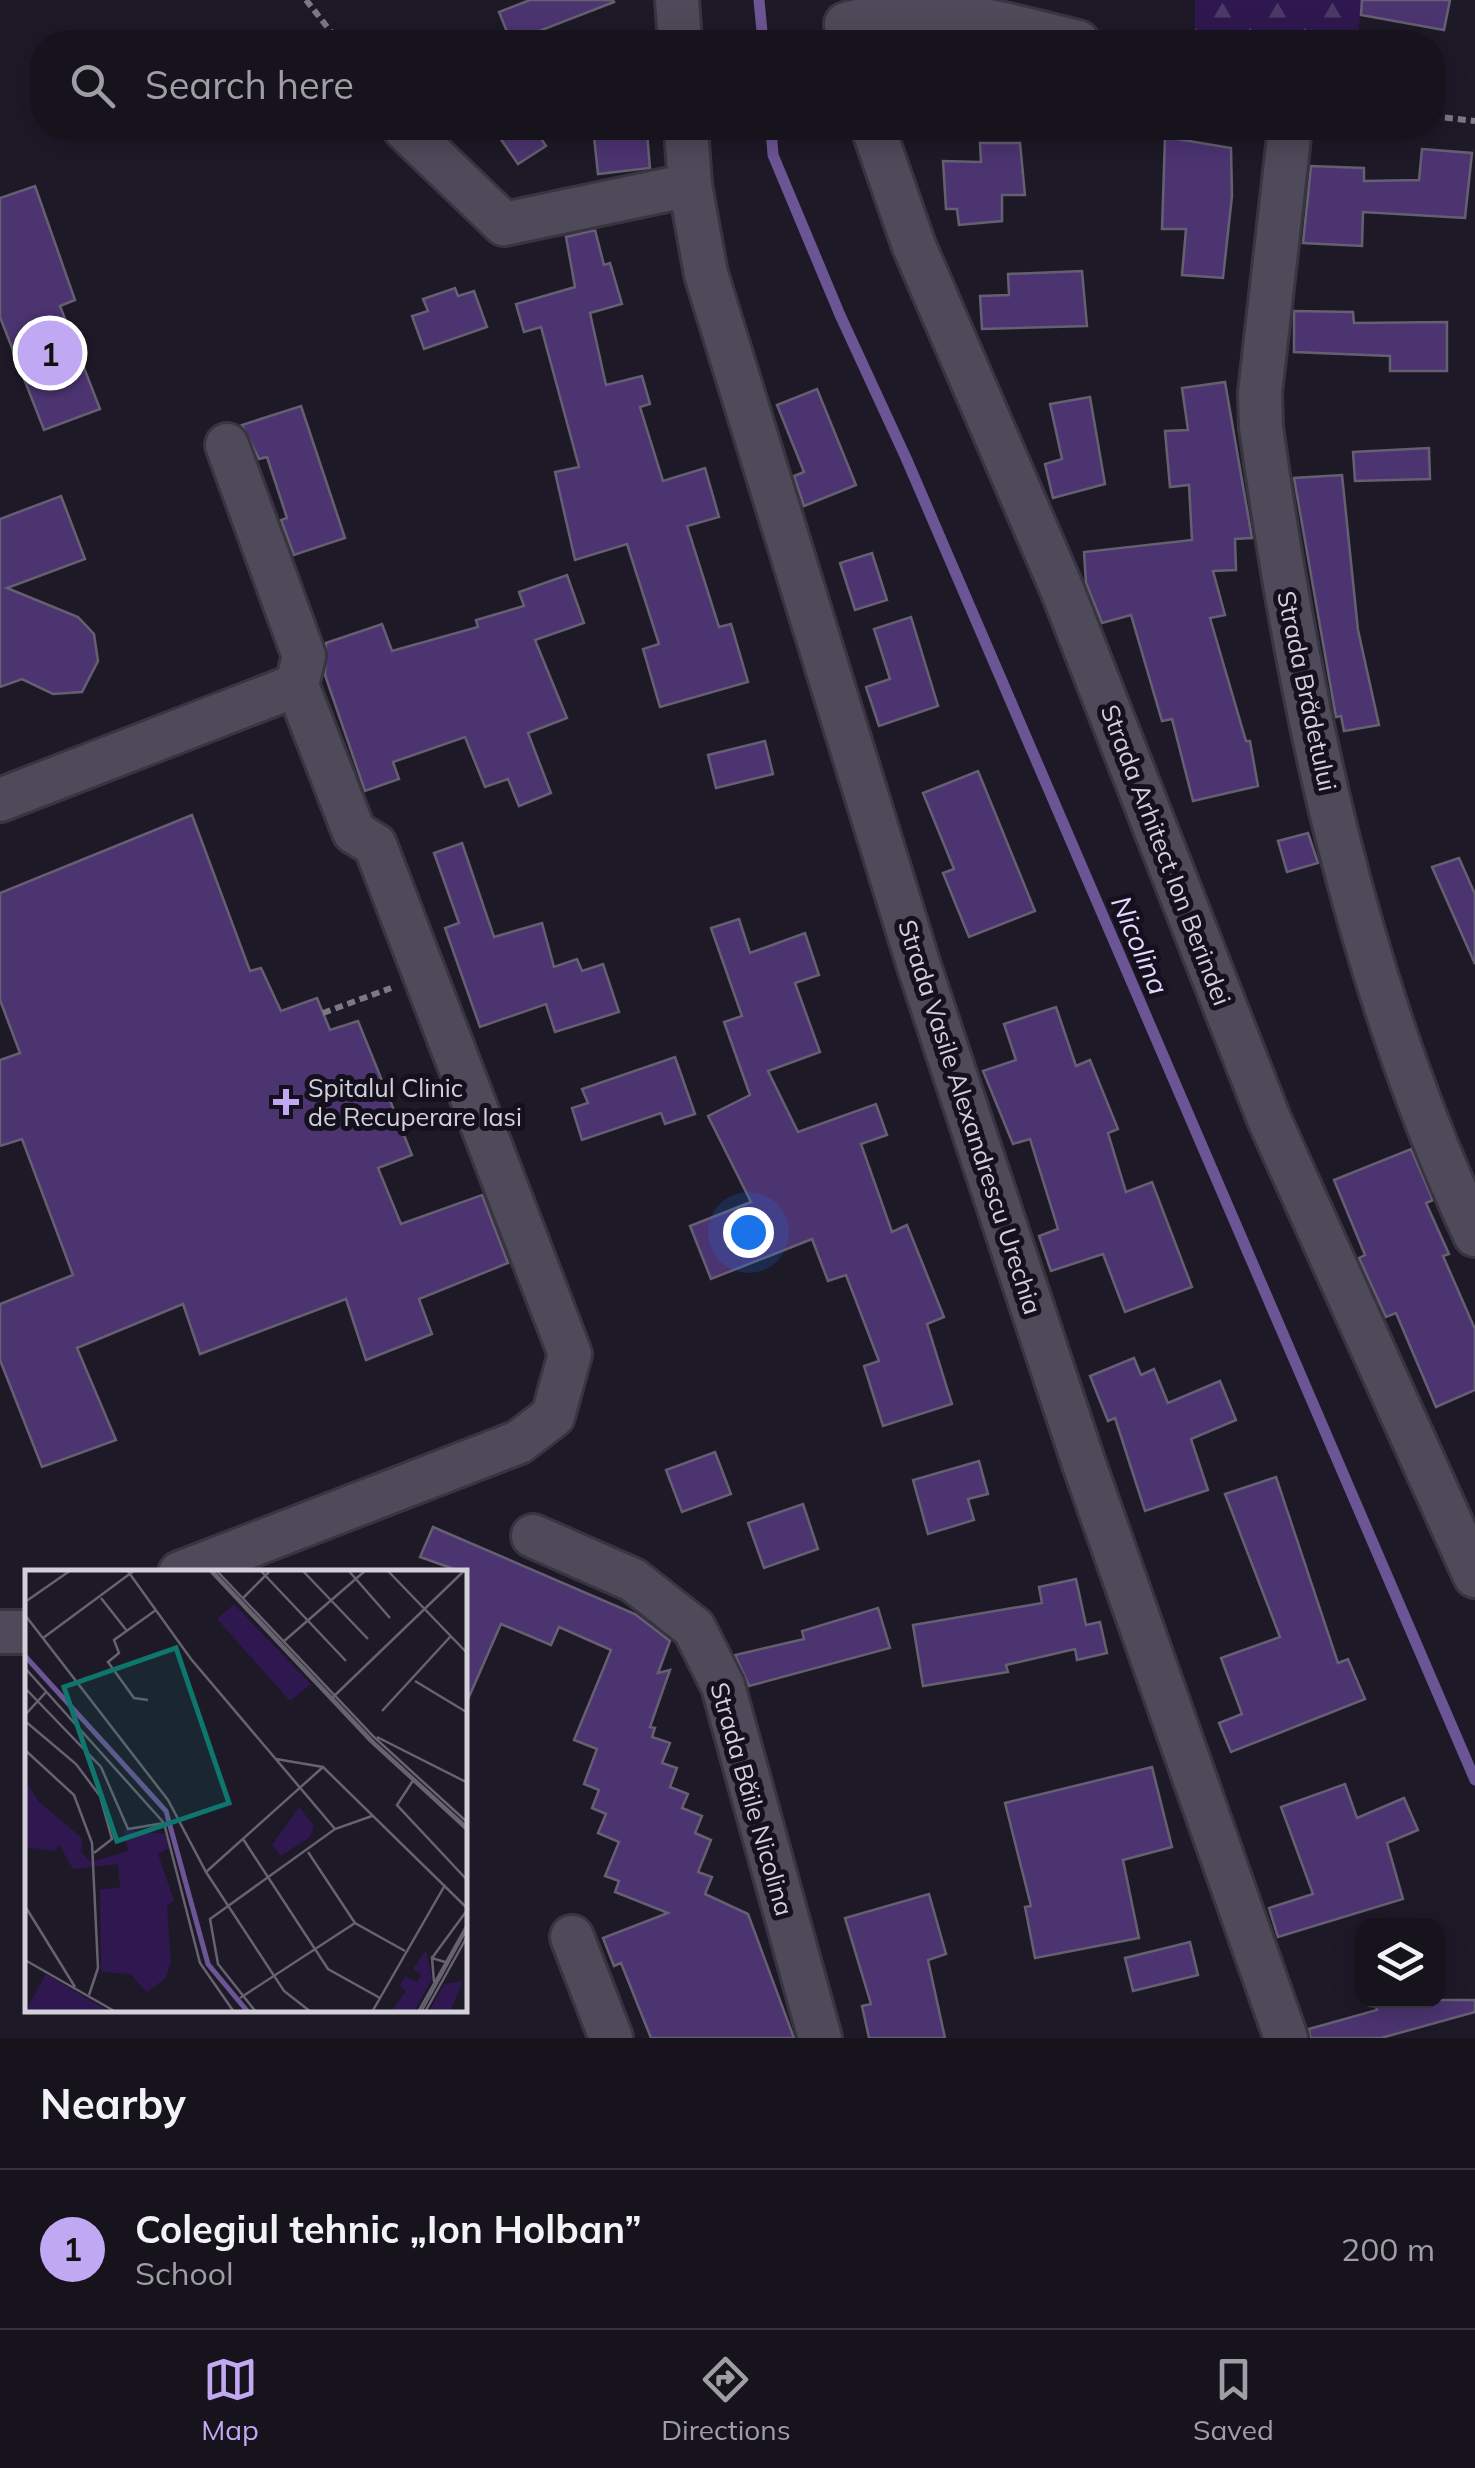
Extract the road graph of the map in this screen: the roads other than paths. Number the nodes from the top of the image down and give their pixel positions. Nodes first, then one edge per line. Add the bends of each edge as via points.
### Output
1 (677, 0) edge
2 (846, 22) edge
3 (679, 30) edge
4 (1027, 30) edge
5 (416, 140) edge
6 (687, 140) edge
7 (876, 140) edge
8 (1289, 140) edge
9 (690, 185) junction
10 (226, 445) dead end
11 (297, 685) junction
12 (0, 800) edge
13 (1475, 1234) edge
14 (534, 1536) dead end
15 (188, 1570) edge
16 (1475, 1576) edge
17 (572, 1937) dead end
18 (610, 2038) edge
19 (820, 2038) edge
20 (1286, 2038) edge

1 - 3 street
2 - 4 street via 886,10 934,8
5 - 9 street via 504,224
6 - 9 street, Strada Vasile Alexandrescu Urechia
7 - 16 street, Strada Arhitect Ion Berindei via 914,246 1061,587 1269,1119
8 - 13 street, Strada Brădetului via 1260,393 1292,630 1364,936
9 - 20 street, Strada Vasile Alexandrescu Urechia via 706,274 918,963 1084,1464
10 - 11 street via 304,656
11 - 12 street
11 - 15 street via 354,832 375,845 570,1354 553,1416 519,1442
14 - 19 street, Strada Băile Nicolina via 633,1580 694,1628 723,1686
17 - 18 street

